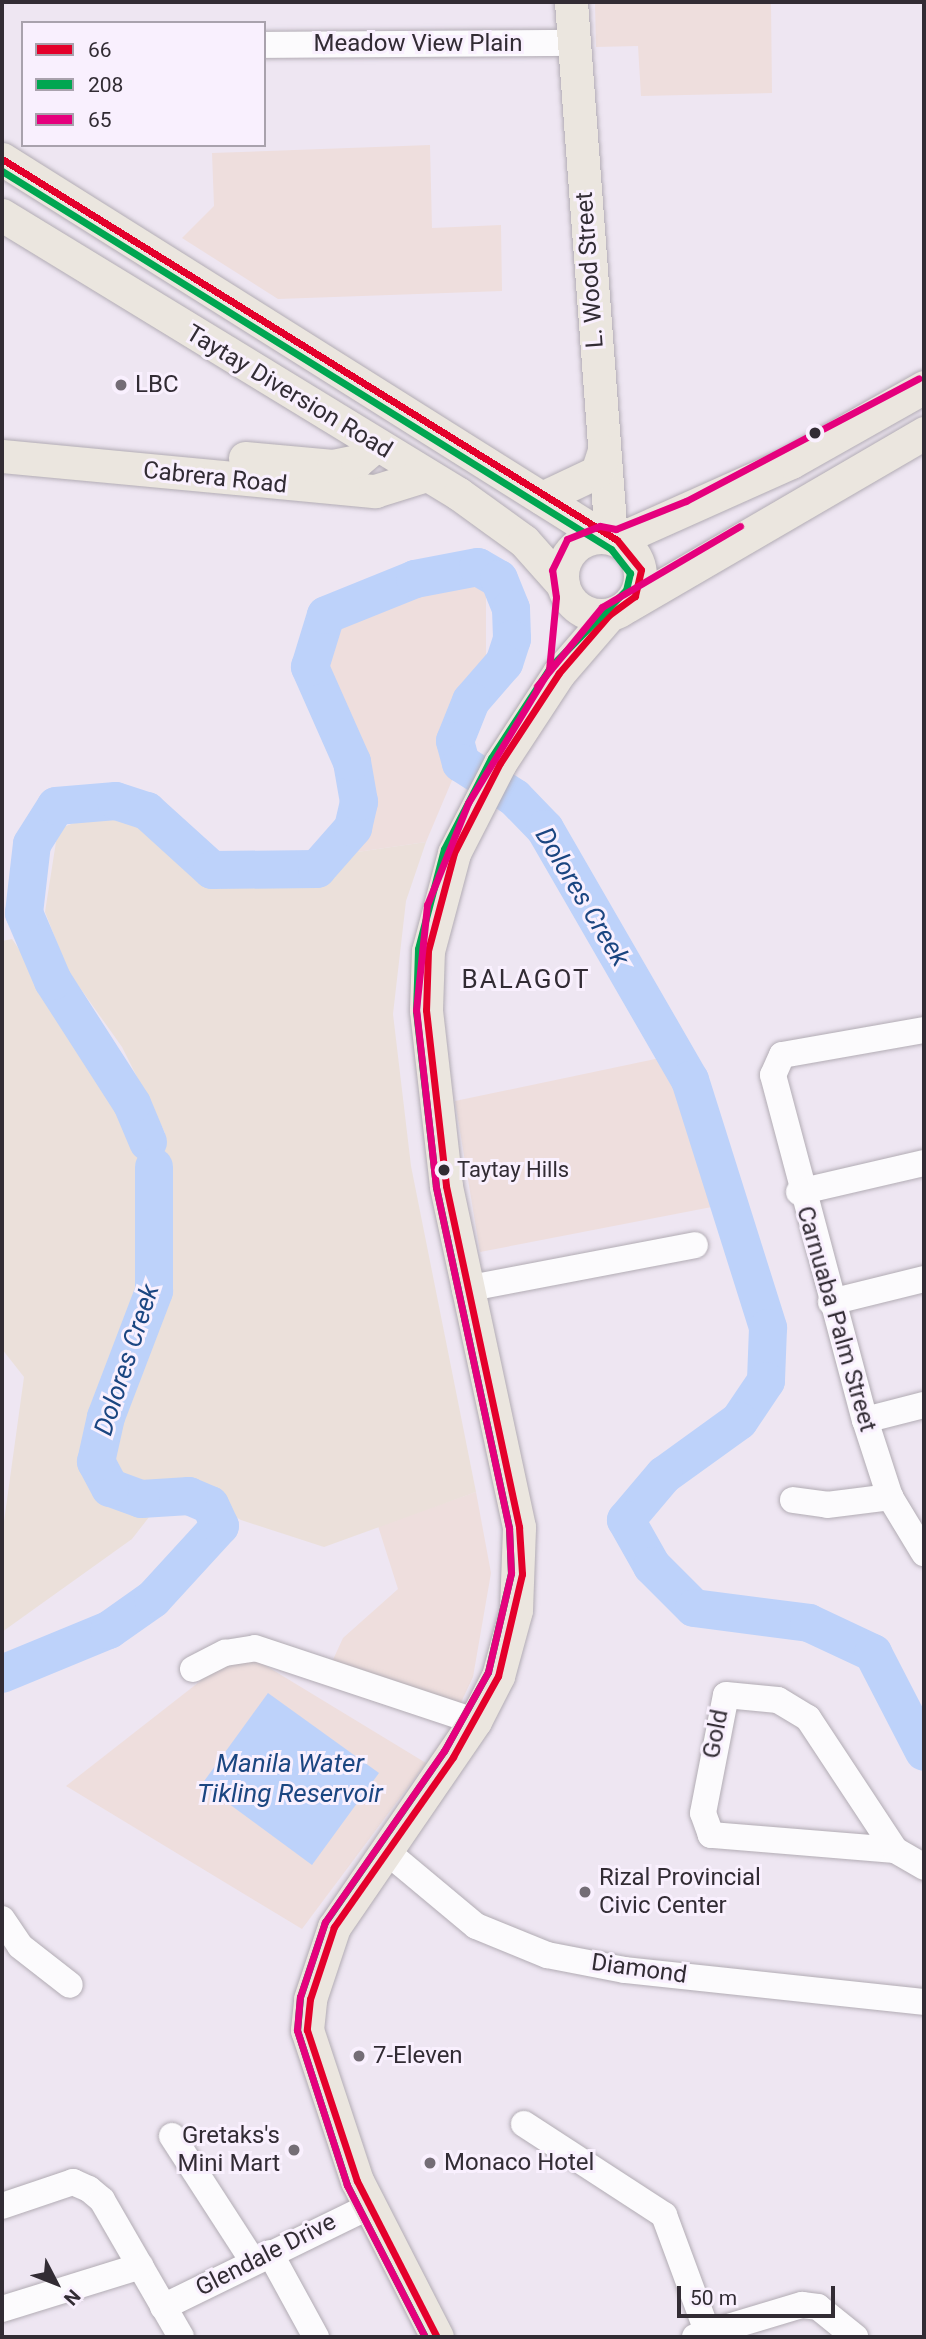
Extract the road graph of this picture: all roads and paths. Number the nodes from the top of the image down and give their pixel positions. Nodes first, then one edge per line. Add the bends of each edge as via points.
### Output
1 (572, 2) edge
2 (572, 43) junction
3 (266, 45) edge
4 (2, 159) edge
5 (2, 215) edge
6 (924, 387) edge
7 (2, 433) edge
8 (924, 433) edge
9 (376, 444) junction
10 (604, 452) junction
11 (2, 456) edge
12 (426, 475) junction
13 (545, 499) junction
14 (610, 538) junction
15 (524, 541) junction
16 (565, 591) junction
17 (618, 610) junction
18 (559, 673) junction
19 (924, 1030) edge
20 (924, 1163) edge
21 (799, 1192) junction
22 (695, 1245) dead end
23 (924, 1279) edge
24 (465, 1289) junction
25 (831, 1302) junction
26 (924, 1405) edge
27 (865, 1420) junction
28 (890, 1497) junction
29 (793, 1500) dead end
30 (924, 1553) edge
31 (193, 1669) dead end
32 (475, 1721) junction
33 (895, 1850) junction
34 (386, 1851) junction
35 (924, 1867) edge
36 (2, 1919) edge
37 (11, 1954) edge
38 (70, 1985) dead end
39 (924, 2002) edge
40 (524, 2124) dead end
41 (173, 2136) dead end
42 (2, 2206) edge
43 (370, 2206) junction
44 (261, 2257) junction
45 (141, 2266) junction
46 (163, 2307) junction
47 (2, 2309) edge
48 (701, 2336) edge
49 (181, 2337) edge
50 (316, 2337) edge
51 (437, 2337) edge
52 (855, 2337) edge

1 - 2 main road, L. Wood Street
2 - 3 street, Meadow View Plain
2 - 10 main road, L. Wood Street
4 - 13 main road, Taytay Diversion Road
5 - 9 main road, Taytay Diversion Road
6 - 14 main road via 755,480
7 - 9 main road, Cabrera Road via 333,466 357,461
8 - 17 main road
9 - 12 main road, Taytay Diversion Road
10 - 13 main road via 597,472
10 - 14 main road, L. Wood Street
11 - 12 main road, Cabrera Road via 362,490
12 - 15 main road, Taytay Diversion Road
13 - 14 main road, Taytay Diversion Road
13 - 15 main road via 553,529 539,541
14 - 16 main road via 588,539 566,557
14 - 17 main road via 641,570
15 - 16 main road, Taytay Diversion Road
16 - 17 main road via 586,612
16 - 18 main road
17 - 18 main road
18 - 24 main road via 500,763 437,908 426,1010
19 - 21 street, Carnuaba Palm Street via 782,1055 773,1074
20 - 21 street
21 - 25 street, Carnuaba Palm Street
22 - 24 street
23 - 25 street
24 - 32 main road via 519,1527 522,1574 498,1676
25 - 27 street, Carnuaba Palm Street
26 - 27 street
27 - 28 street, Carnuaba Palm Street
28 - 29 street via 827,1505
28 - 30 street, Carnuaba Palm Street
31 - 32 street via 225,1653 255,1648
32 - 34 main road
33 - 33 street, Gold via 712,1835 703,1813 726,1695 778,1700 808,1718
33 - 35 street, Gold
34 - 39 street, Diamond via 476,1926 547,1955 625,1970
34 - 43 main road via 334,1927 307,2030 325,2097
36 - 37 street
37 - 38 street
40 - 48 street via 664,2215
41 - 44 street
42 - 45 street via 73,2182 102,2200
43 - 44 street, Glendale Drive
43 - 51 main road
44 - 46 street, Glendale Drive
44 - 50 street
45 - 46 street
45 - 47 street
46 - 49 street
48 - 52 street via 802,2305 818,2307

